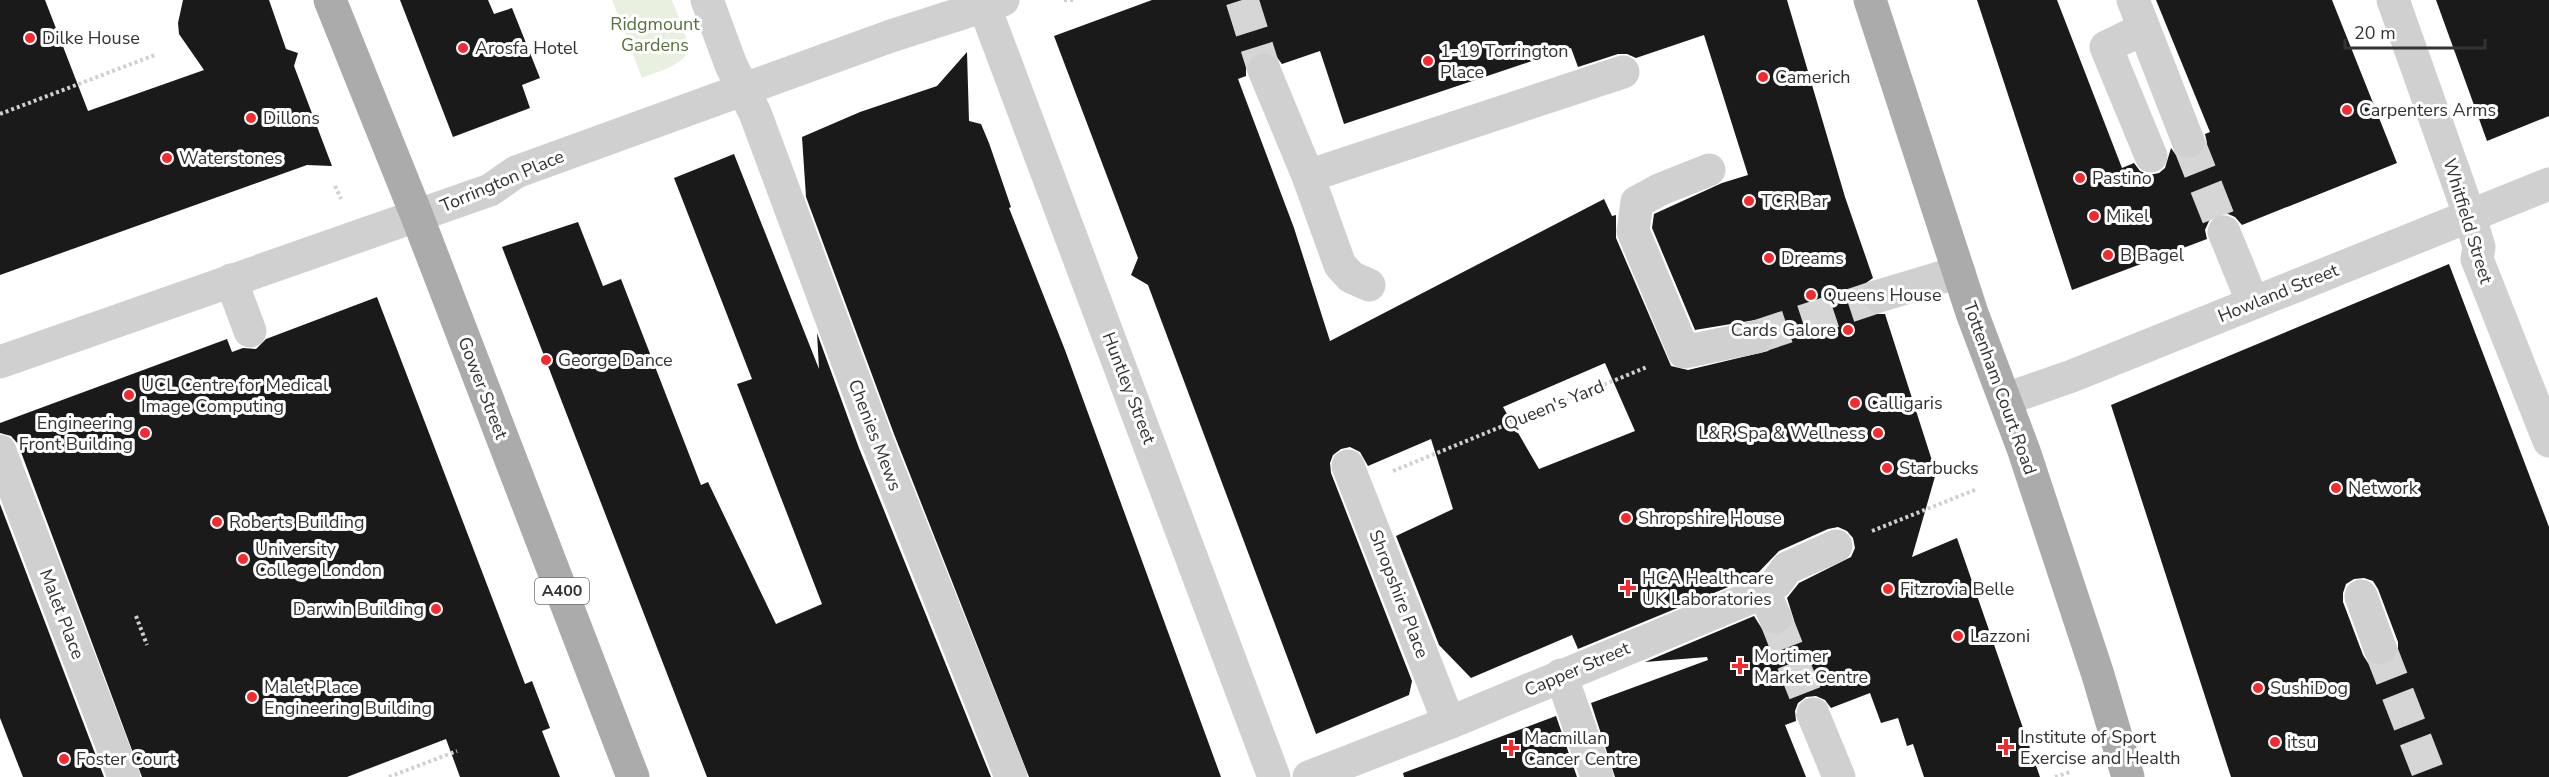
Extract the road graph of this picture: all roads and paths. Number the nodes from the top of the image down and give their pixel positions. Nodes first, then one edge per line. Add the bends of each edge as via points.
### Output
1 (330, 0) edge
2 (707, 0) edge
3 (1064, 0) edge
4 (1074, 0) edge
5 (1870, 0) edge
6 (2393, 0) edge
7 (990, 2) edge
8 (2138, 15) edge
9 (155, 55) dead end
10 (1264, 70) tunnel mouth
11 (1623, 72) dead end
12 (744, 91) junction
13 (0, 114) edge
14 (2188, 141) tunnel mouth
15 (2151, 156) dead end
16 (1708, 170) dead end
17 (1308, 176) junction
18 (2549, 184) edge
19 (335, 186) dead end
20 (343, 205) dead end
21 (417, 216) junction
22 (2470, 217) junction
23 (2224, 232) tunnel mouth
24 (1959, 272) junction
25 (231, 280) junction
26 (1369, 285) dead end
27 (1879, 296) tunnel mouth
28 (2253, 303) junction
29 (250, 331) dead end
30 (1756, 337) tunnel mouth
31 (1684, 352) junction
32 (0, 362) edge
33 (2006, 399) junction
34 (2549, 441) edge
35 (0, 451) edge
36 (1352, 476) joint
37 (1977, 489) dead end
38 (1868, 532) dead end
39 (1836, 546) dead end
40 (2361, 596) dead end
41 (136, 616) dead end
42 (147, 645) dead end
43 (2380, 648) tunnel mouth
44 (1561, 675) junction
45 (1813, 714) tunnel mouth
46 (1449, 723) junction
47 (457, 751) dead end
48 (2070, 772) dead end
49 (124, 777) edge
50 (389, 777) edge
51 (633, 777) edge
52 (1011, 777) edge
53 (1274, 777) edge
54 (1310, 777) edge
55 (1597, 777) edge
56 (1839, 777) edge
57 (2055, 777) edge
58 (2128, 777) edge

1 - 21 main road, Gower Street / A400
2 - 12 street
3 - 4 path
5 - 24 main road, Tottenham Court Road
6 - 22 street, Whitfield Street
7 - 12 street, Torrington Place
7 - 53 street, Huntley Street
8 - 14 street
8 - 15 street via 2106,47
9 - 13 path
10 - 17 street
11 - 17 street
12 - 21 street, Torrington Place via 516,172 490,190
12 - 52 street, Chenies Mews via 877,441
16 - 31 street via 1637,202 1633,215 1633,231
17 - 26 street via 1340,264 1351,277
18 - 22 street, Howland Street
19 - 20 path
21 - 25 street, Torrington Place
21 - 51 main road, Gower Street / A400
22 - 28 street, Howland Street
22 - 34 street, Whitfield Street via 2479,247 2477,259
23 - 28 street
24 - 27 street
24 - 33 main road, Tottenham Court Road
25 - 29 street
25 - 32 street, Torrington Place
28 - 33 street, Howland Street
30 - 31 street
31 - 36 path, Queen's Yard
33 - 58 main road, Tottenham Court Road
35 - 49 street, Malet Place
36 - 46 street, Shropshire Place
37 - 38 path
39 - 44 street, Capper Street via 1787,568 1777,582 1770,605
40 - 43 street
41 - 42 path
44 - 46 street, Capper Street
44 - 55 street
45 - 56 street
46 - 54 street, Capper Street
47 - 50 path
48 - 57 path

